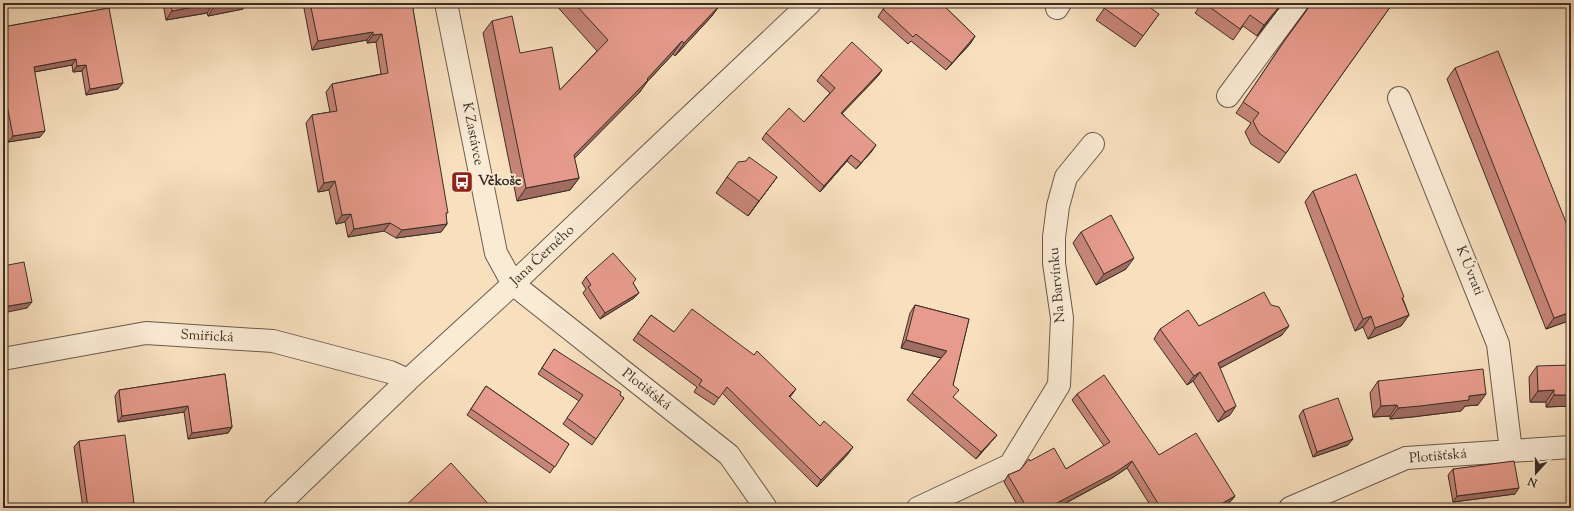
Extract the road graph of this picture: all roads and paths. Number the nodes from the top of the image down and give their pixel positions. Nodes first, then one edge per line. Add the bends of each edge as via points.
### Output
1 (446, 3) edge
2 (810, 3) edge
3 (1297, 3) edge
4 (1228, 96) dead end
5 (1399, 98) dead end
6 (1093, 144) dead end
7 (513, 284) junction
8 (3, 359) edge
9 (408, 380) junction
10 (1571, 447) edge
11 (1511, 451) junction
12 (275, 508) edge
13 (766, 508) edge
14 (918, 508) edge
15 (1290, 508) edge

1 - 7 street, K Zastávce via 496,253
2 - 7 street, Jana Černého
3 - 4 street
5 - 11 street, K Úvrati via 1498,344
6 - 14 street, Na Barvínku via 1066,177 1058,206 1054,263 1062,318 1059,385 1010,465
7 - 9 street, Jana Černého
7 - 13 street, Plotišťská via 729,455
8 - 9 street, Smiřická via 146,333 273,341 390,372
9 - 12 street, Jana Černého
10 - 11 street, Plotišťská
11 - 15 street, Plotišťská via 1406,458

